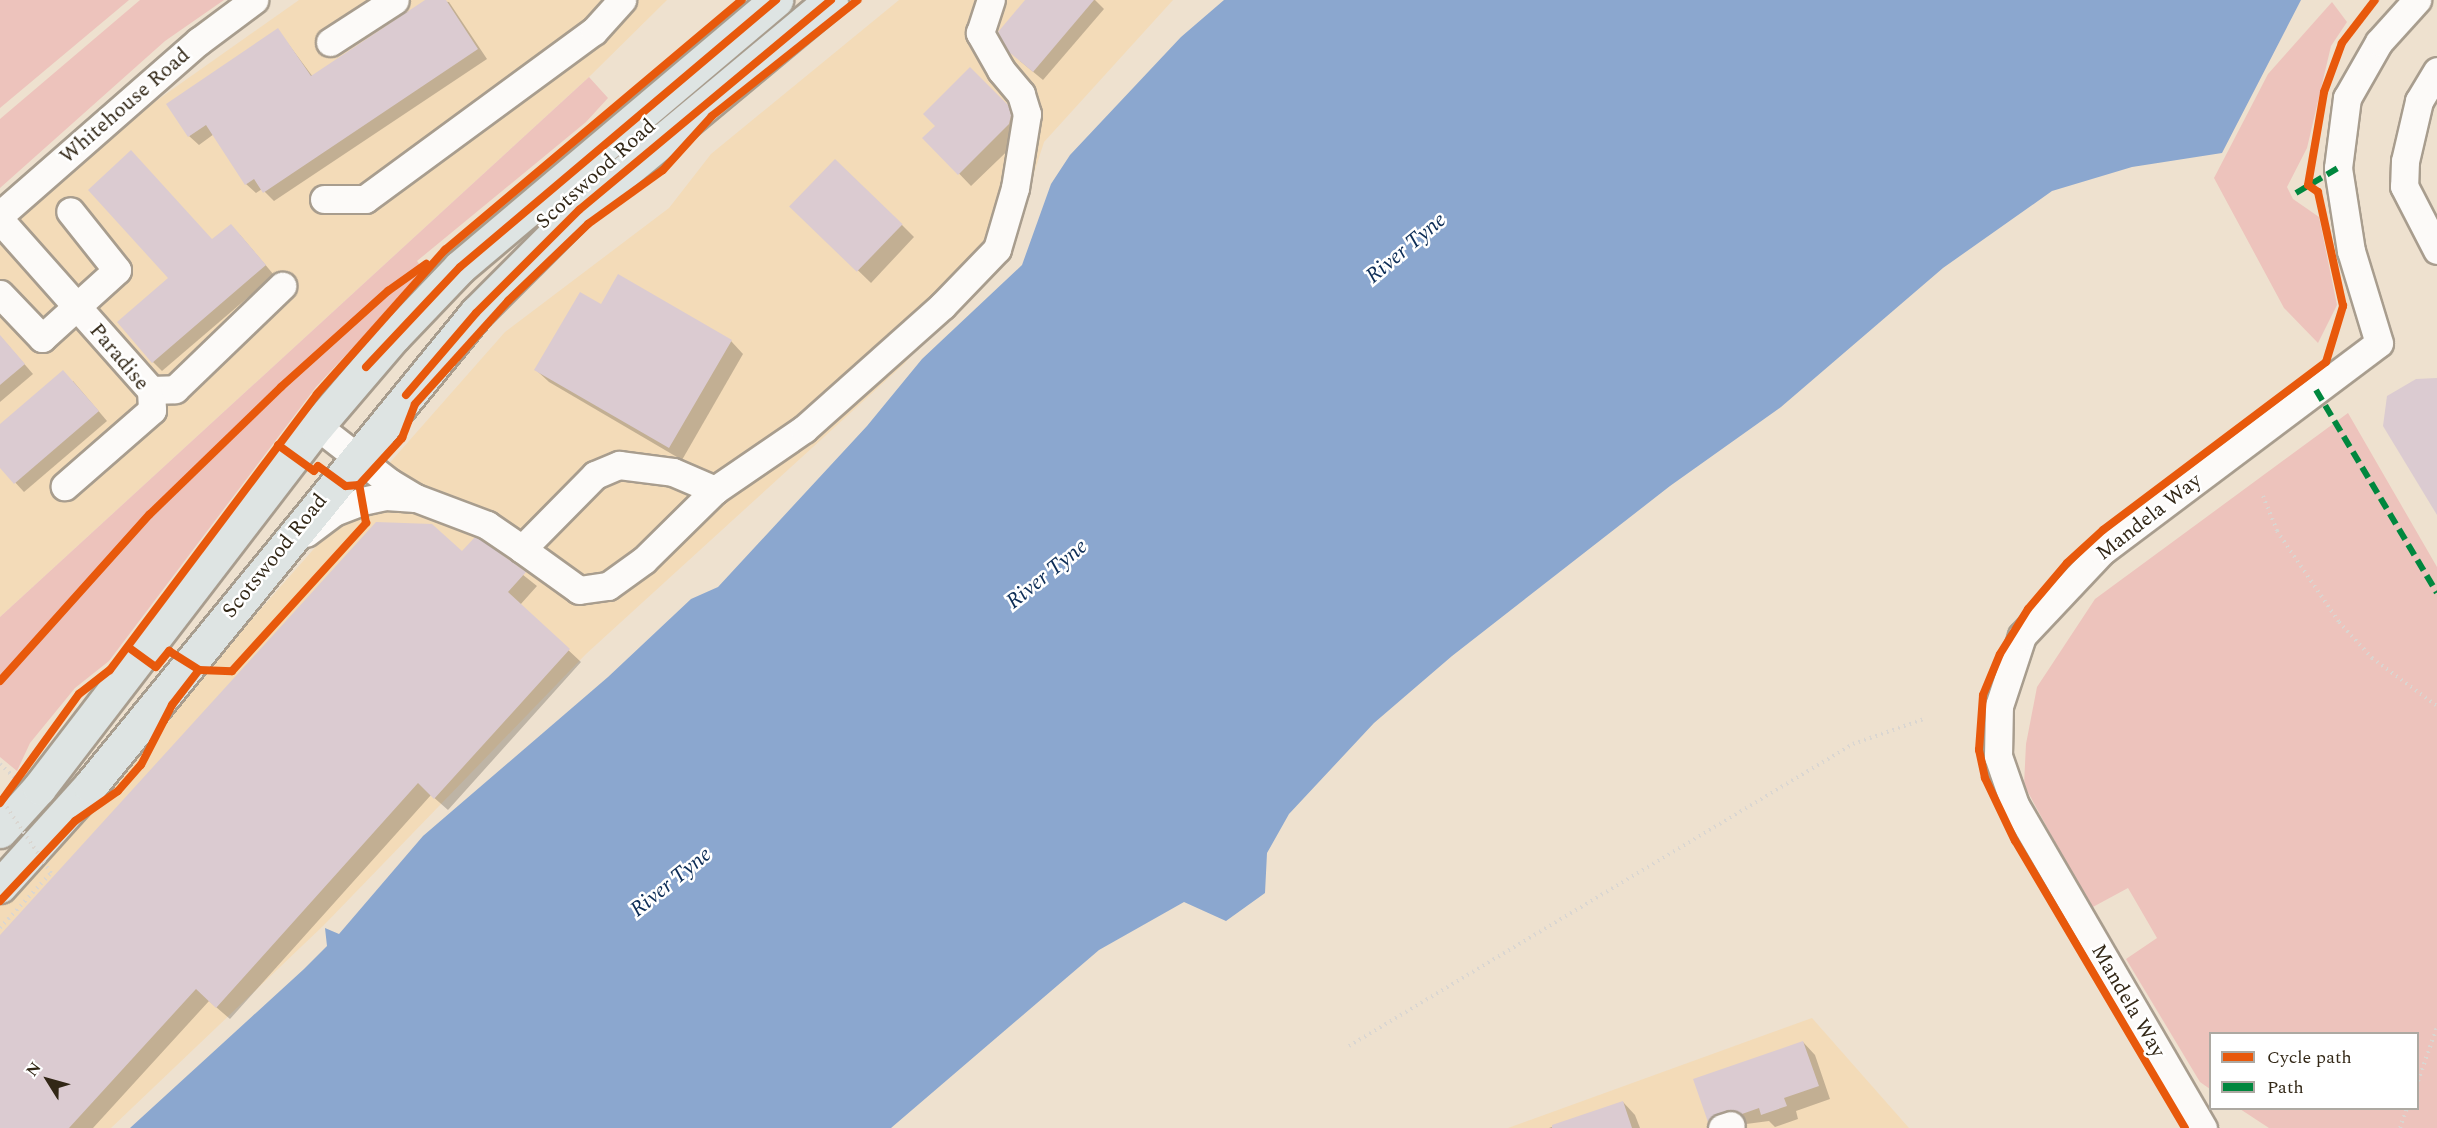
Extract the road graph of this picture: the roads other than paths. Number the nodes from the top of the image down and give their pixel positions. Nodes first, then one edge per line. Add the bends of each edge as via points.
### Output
1 (254, 0) edge
2 (395, 0) edge
3 (622, 0) edge
4 (776, 0) edge
5 (831, 0) edge
6 (991, 0) edge
7 (2417, 0) edge
8 (330, 42) dead end
9 (2437, 71) edge
10 (324, 199) dead end
11 (70, 211) dead end
12 (0, 215) edge
13 (0, 220) edge
14 (2437, 250) edge
15 (282, 286) dead end
16 (0, 294) edge
17 (76, 307) junction
18 (151, 390) junction
19 (317, 426) junction
20 (355, 457) junction
21 (65, 486) dead end
22 (715, 490) junction
23 (416, 498) junction
24 (522, 549) junction
25 (266, 566) junction
26 (0, 831) edge
27 (0, 886) edge
28 (2197, 1116) edge
29 (2221, 1128) edge

1 - 12 street, Whitehouse Road via 200,41
2 - 8 street
3 - 10 street via 594,31 365,199
4 - 19 main road, Scotswood Road via 460,267 366,367
5 - 20 main road, Scotswood Road via 579,210 446,345
6 - 22 street via 980,33 1020,94 1028,114 1015,188 997,249 942,306 804,429
7 - 28 street, Mandela Way via 2379,42 2347,98 2338,168 2351,251 2379,343 2102,551 2022,636 1999,706 1998,756 2015,805
9 - 14 street via 2420,101 2405,161 2404,186
11 - 17 street via 117,270
13 - 17 street, Paradise
15 - 18 street via 175,389
16 - 17 street via 42,338
17 - 18 street, Paradise
18 - 21 street, Paradise via 152,410
19 - 20 street
19 - 26 main road, Scotswood Road via 39,788
20 - 23 street
20 - 25 main road, Scotswood Road
22 - 24 street via 673,472 619,465 595,475
22 - 24 street via 644,560 609,586 579,590
23 - 24 street via 486,525
23 - 25 street via 387,496 350,505 316,525
25 - 27 main road, Scotswood Road via 90,786
28 - 29 street, Mandela Way

